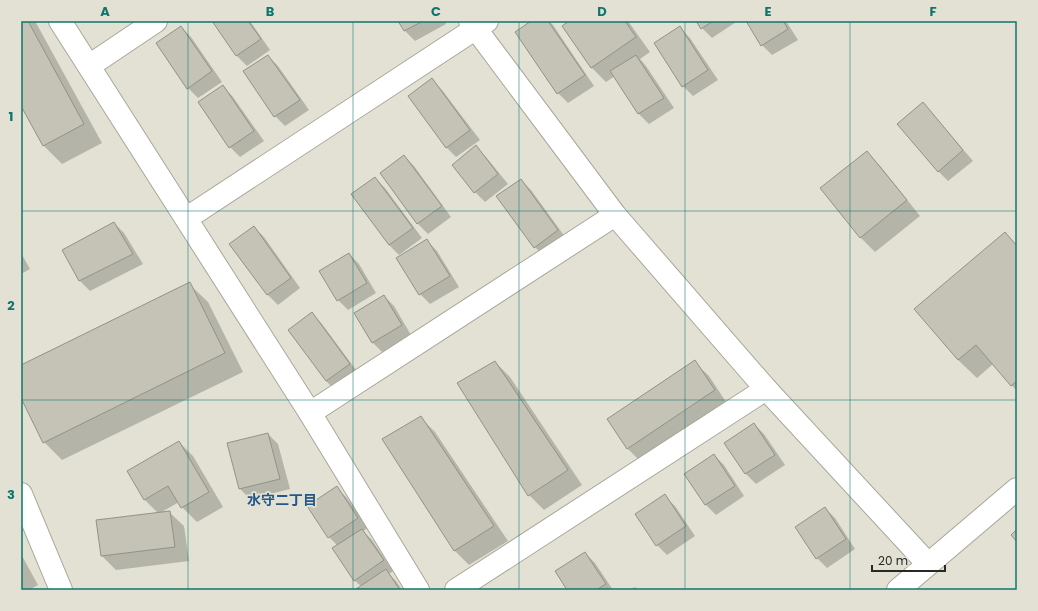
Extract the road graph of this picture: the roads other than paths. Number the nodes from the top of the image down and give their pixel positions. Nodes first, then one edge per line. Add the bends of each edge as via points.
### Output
1 (60, 21) edge
2 (156, 21) edge
3 (477, 24) edge
4 (88, 66) junction
5 (615, 214) junction
6 (187, 218) junction
7 (766, 389) junction
8 (310, 413) junction
9 (1017, 489) edge
10 (21, 494) edge
11 (928, 564) junction
12 (61, 590) edge
13 (418, 590) edge
14 (456, 590) edge
15 (898, 590) edge

1 - 4 street
2 - 4 street
3 - 5 street
3 - 6 street
4 - 6 street
5 - 7 street
5 - 8 street
6 - 8 street
7 - 11 street
7 - 14 street
8 - 13 street
9 - 11 street
10 - 12 street
11 - 15 street

